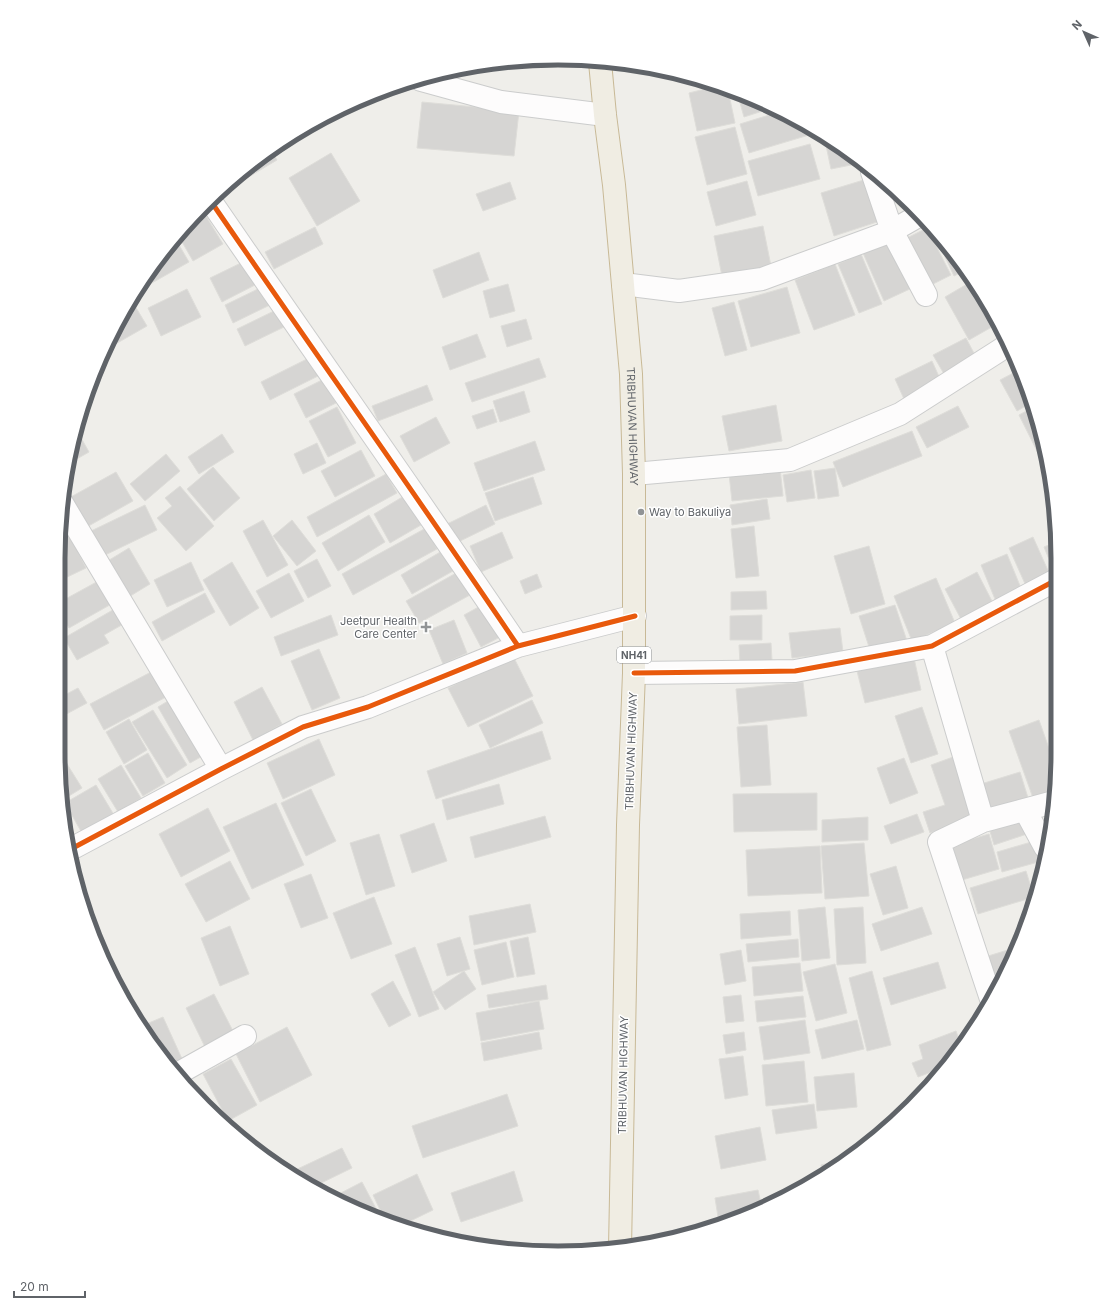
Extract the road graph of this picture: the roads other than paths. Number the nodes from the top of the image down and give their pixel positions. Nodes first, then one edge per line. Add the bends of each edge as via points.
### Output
1 (600, 67) edge
2 (429, 82) edge
3 (605, 115) junction
4 (875, 181) edge
5 (213, 205) edge
6 (915, 218) edge
7 (892, 231) junction
8 (623, 284) junction
9 (926, 295) dead end
10 (1004, 348) edge
11 (634, 474) junction
12 (67, 512) edge
13 (1051, 583) edge
14 (635, 616) junction
15 (518, 646) junction
16 (932, 646) junction
17 (634, 673) junction
18 (221, 769) junction
19 (1048, 804) edge
20 (1025, 810) junction
21 (983, 821) junction
22 (1043, 843) edge
23 (74, 848) edge
24 (989, 993) edge
25 (245, 1036) dead end
26 (182, 1071) edge
27 (620, 1242) edge

1 - 3 highway, TRIBHUVAN HIGHWAY / NH41
2 - 3 street via 502,102
3 - 8 highway, TRIBHUVAN HIGHWAY / NH41
4 - 7 street
5 - 15 street
6 - 7 street
7 - 8 street via 762,279 679,291
7 - 9 street
8 - 11 highway, TRIBHUVAN HIGHWAY / NH41 via 631,374
10 - 11 street via 900,414 790,460
11 - 14 highway, TRIBHUVAN HIGHWAY / NH41
12 - 18 street
13 - 16 street
14 - 15 street
14 - 17 highway, TRIBHUVAN HIGHWAY / NH41
15 - 18 street via 368,707 303,728
16 - 17 street via 795,671
16 - 21 street
17 - 27 highway, TRIBHUVAN HIGHWAY / NH41 via 628,833
18 - 23 street
19 - 20 street
20 - 21 street
20 - 22 street
21 - 24 street via 939,842
25 - 26 street

